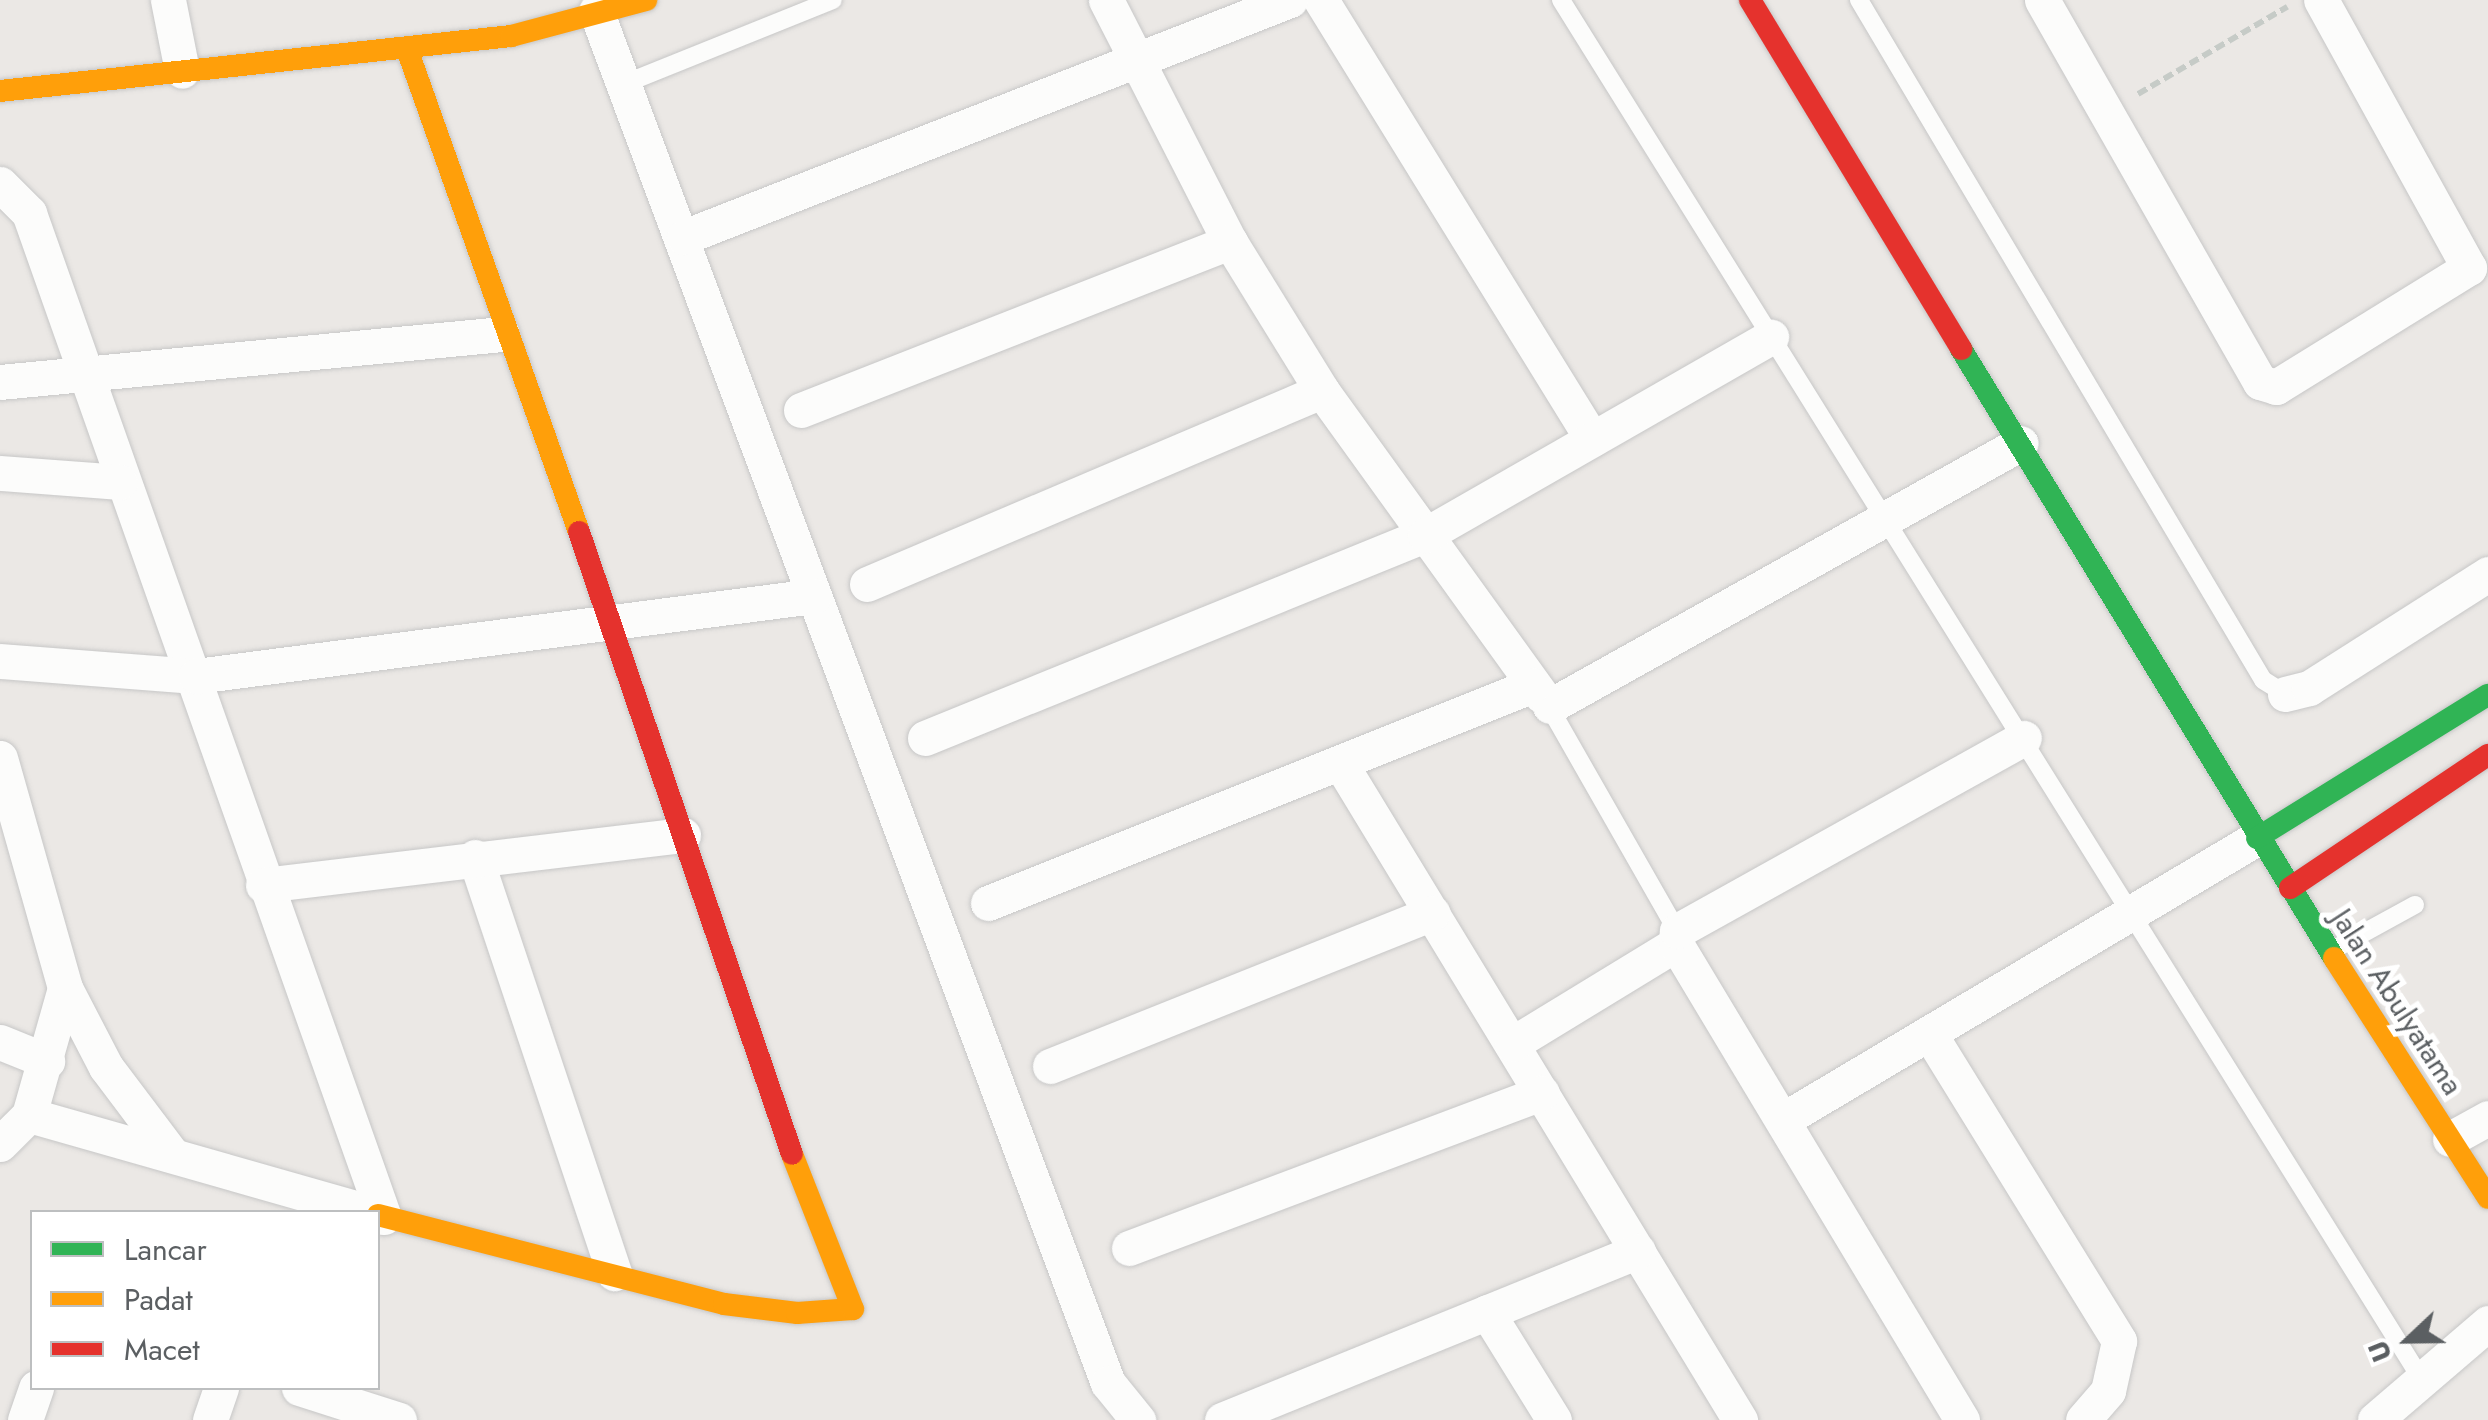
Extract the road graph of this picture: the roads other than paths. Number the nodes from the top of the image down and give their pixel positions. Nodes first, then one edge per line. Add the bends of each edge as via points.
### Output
1 (168, 0) edge
2 (646, 0) edge
3 (834, 0) edge
4 (1106, 0) edge
5 (1290, 0) edge
6 (1321, 0) edge
7 (1561, 0) edge
8 (1750, 0) edge
9 (1859, 0) edge
10 (2042, 0) edge
11 (2321, 0) edge
12 (596, 11) junction
13 (407, 49) junction
14 (1132, 62) junction
15 (182, 71) junction
16 (624, 84) junction
17 (0, 91) edge
18 (0, 184) edge
19 (684, 238) junction
20 (1230, 242) junction
21 (502, 334) junction
22 (1771, 337) junction
23 (79, 372) junction
24 (0, 382) edge
25 (1322, 391) junction
26 (801, 410) dead end
27 (1592, 439) junction
28 (2021, 443) junction
29 (0, 474) edge
30 (120, 482) junction
31 (1888, 517) junction
32 (1425, 535) junction
33 (2488, 574) edge
34 (867, 584) dead end
35 (814, 596) junction
36 (615, 627) junction
37 (0, 661) edge
38 (196, 676) junction
39 (2285, 694) joint
40 (2488, 695) edge
41 (1541, 696) junction
42 (925, 738) dead end
43 (2024, 738) junction
44 (2488, 755) edge
45 (0, 758) edge
46 (1342, 766) junction
47 (683, 835) junction
48 (2257, 838) junction
49 (475, 858) junction
50 (16, 862) edge
51 (264, 885) junction
52 (2290, 888) junction
53 (988, 903) dead end
54 (2414, 905) dead end
55 (1432, 913) junction
56 (2126, 916) junction
57 (1677, 938) junction
58 (2329, 952) junction
59 (66, 988) junction
60 (1928, 1032) junction
61 (0, 1042) edge
62 (1512, 1044) junction
63 (47, 1061) junction
64 (1050, 1066) dead end
65 (1542, 1093) junction
66 (30, 1115) junction
67 (1786, 1118) junction
68 (2488, 1118) edge
69 (2450, 1140) junction
70 (0, 1144) edge
71 (170, 1152) junction
72 (2488, 1198) edge
73 (361, 1210) edge
74 (375, 1210) edge
75 (380, 1216) edge
76 (1129, 1248) dead end
77 (1638, 1251) junction
78 (614, 1273) junction
79 (1486, 1312) junction
80 (2488, 1323) edge
81 (2420, 1377) junction
82 (35, 1390) edge
83 (219, 1390) edge
84 (304, 1390) edge
85 (394, 1419) edge
86 (25, 1420) edge
87 (210, 1420) edge
88 (1138, 1420) edge
89 (1222, 1420) edge
90 (1554, 1420) edge
91 (1740, 1420) edge
92 (1962, 1420) edge
93 (2083, 1420) edge
94 (2376, 1420) edge

1 - 15 street
2 - 12 street
3 - 16 lane
4 - 14 street
5 - 14 street
6 - 27 street
7 - 22 lane
8 - 28 street, Jalan Abulyatama
9 - 39 lane via 2263,680
10 - 11 street via 2260,382 2284,384 2469,268
12 - 13 street via 511,36
12 - 16 street
13 - 15 street
13 - 21 street
14 - 19 street
14 - 20 street
15 - 17 street
16 - 19 street
18 - 23 street via 29,214
19 - 35 street
20 - 25 street
20 - 26 street
21 - 23 street
21 - 36 street
22 - 27 street
22 - 31 lane
23 - 24 street
23 - 30 street
25 - 32 street
25 - 34 street
27 - 32 street
28 - 31 street
28 - 48 street, Jalan Abulyatama
29 - 30 street
30 - 38 street
31 - 41 street
31 - 43 lane
32 - 41 street
32 - 42 street
33 - 39 street via 2309,688
35 - 36 street
35 - 88 street via 1108,1383
36 - 38 street
36 - 47 street
37 - 38 street
38 - 51 street
40 - 48 street
41 - 46 street
41 - 57 lane
43 - 56 lane
43 - 57 street
44 - 52 street
45 - 50 street
46 - 53 street
46 - 55 street
47 - 49 street
47 - 78 street via 824,1250 854,1309 830,1315 724,1304
48 - 52 street, Jalan Abulyatama
48 - 56 street
49 - 51 street
49 - 78 street
50 - 59 street
51 - 74 street
52 - 58 street, Jalan Abulyatama
54 - 58 lane
55 - 62 street
55 - 64 street
56 - 60 street
56 - 81 lane
57 - 62 street
57 - 67 street
58 - 69 street, Jalan Abulyatama
59 - 63 street
59 - 71 street via 106,1067
60 - 67 street
60 - 93 street via 2119,1340 2108,1391
61 - 63 street
62 - 65 street
63 - 66 street
65 - 76 street
65 - 77 street
66 - 70 street
66 - 71 street
67 - 92 street
68 - 69 street
69 - 72 street, Jalan Abulyatama
71 - 73 street
75 - 78 street
77 - 79 street
77 - 91 street
79 - 89 street
79 - 90 street
80 - 81 street
81 - 94 street
82 - 86 street
83 - 87 street
84 - 85 street

